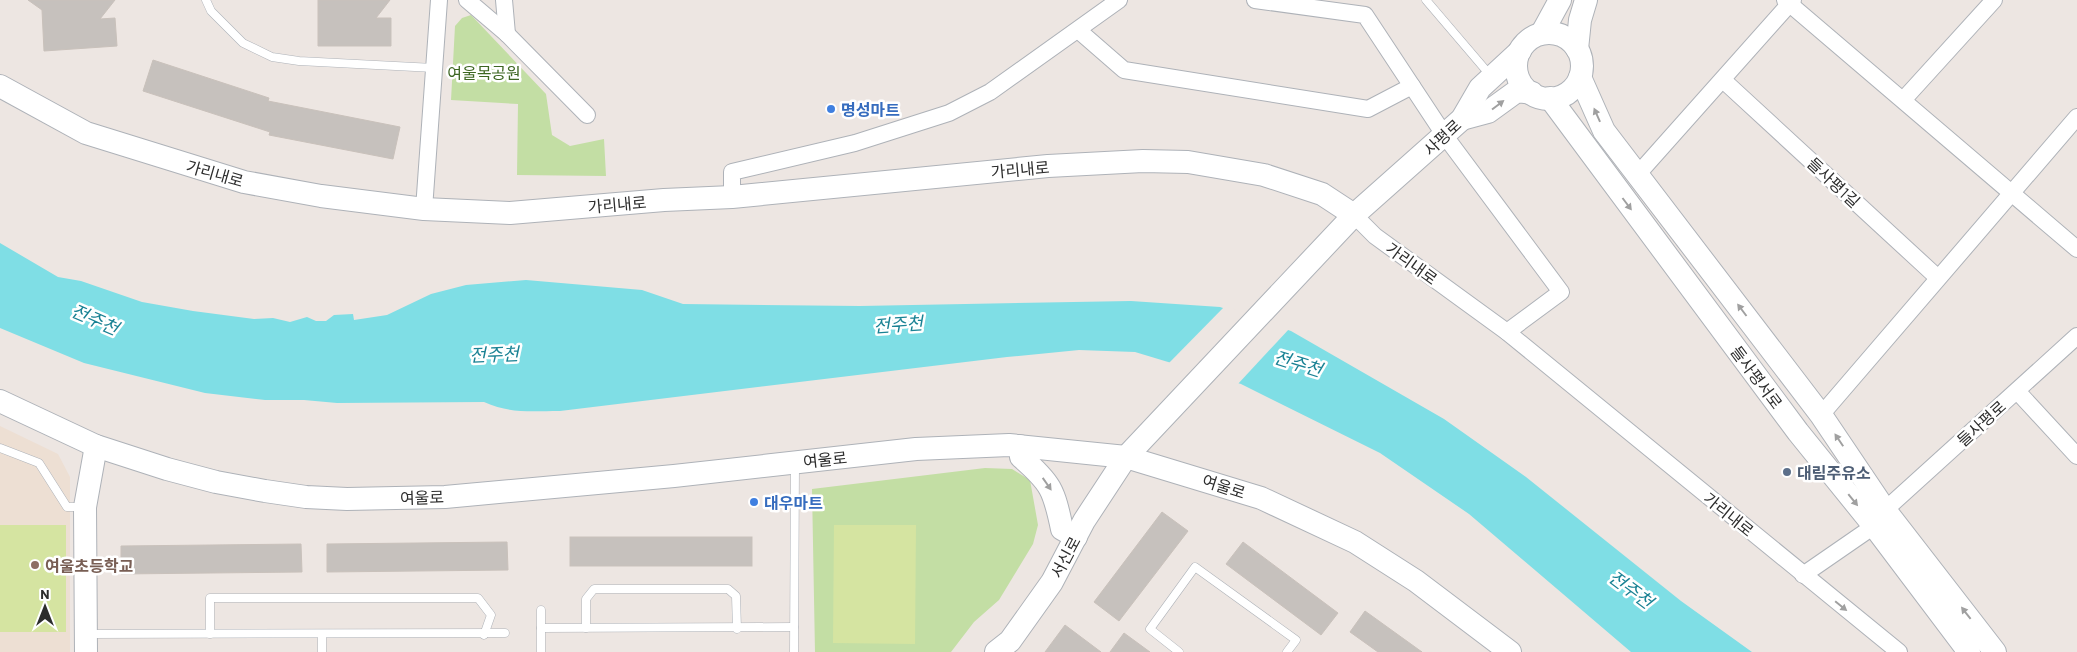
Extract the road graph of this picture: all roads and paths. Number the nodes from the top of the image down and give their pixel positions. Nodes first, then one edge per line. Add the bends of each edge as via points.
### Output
1 (206, 0) edge
2 (439, 0) edge
3 (467, 0) edge
4 (504, 0) edge
5 (1119, 0) edge
6 (1255, 0) edge
7 (1426, 0) edge
8 (1560, 0) edge
9 (1586, 0) edge
10 (1994, 0) edge
11 (1789, 1) edge
12 (1078, 30) junction
13 (1542, 33) junction
14 (507, 34) junction
15 (1578, 49) junction
16 (1520, 51) junction
17 (434, 68) junction
18 (1491, 77) junction
19 (1580, 77) junction
20 (1723, 80) junction
21 (0, 86) edge
22 (1412, 86) junction
23 (1541, 96) junction
24 (1904, 99) junction
25 (587, 115) dead end
26 (2077, 117) edge
27 (1462, 119) junction
28 (1445, 136) junction
29 (1638, 174) junction
30 (2011, 193) junction
31 (732, 197) junction
32 (424, 208) junction
33 (1354, 215) junction
34 (1330, 239) joint
35 (2077, 249) edge
36 (1938, 278) junction
37 (1507, 332) junction
38 (2077, 336) edge
39 (2017, 391) junction
40 (0, 402) edge
41 (1822, 415) junction
42 (96, 446) junction
43 (1020, 446) junction
44 (0, 448) edge
45 (2077, 456) edge
46 (1126, 457) junction
47 (795, 462) junction
48 (85, 507) junction
49 (1879, 518) junction
50 (1076, 537) junction
51 (1803, 575) junction
52 (541, 610) dead end
53 (794, 627) junction
54 (541, 628) junction
55 (586, 628) junction
56 (737, 629) junction
57 (505, 633) dead end
58 (210, 634) junction
59 (322, 634) junction
60 (484, 635) junction
61 (86, 643) edge
62 (322, 652) edge
63 (541, 652) edge
64 (794, 652) edge
65 (996, 652) edge
66 (1180, 652) edge
67 (1287, 652) edge
68 (1510, 652) edge
69 (1899, 652) edge
70 (1969, 652) edge
71 (1996, 652) edge

1 - 17 lane via 211,11 244,43 272,56
2 - 17 street
3 - 14 street
4 - 14 street
5 - 12 street
6 - 22 street via 1365,15
7 - 18 lane
8 - 13 street, 사평로
9 - 15 street via 1580,20
10 - 24 street
11 - 20 street
11 - 24 street
12 - 22 street via 1124,70 1368,109
12 - 31 street via 990,92 949,113 855,143 732,172
13 - 15 street via 1562,36
13 - 16 street, 사평로 via 1533,37
14 - 25 street
15 - 19 street
16 - 18 street, 사평로
16 - 23 street via 1517,60 1519,79
17 - 32 street
18 - 27 street, 사평로 via 1480,88
19 - 23 street via 1569,92
29 -> 19 street, 들사평서로 via 1604,131
20 - 29 street
20 - 36 street, 들사평1길
21 - 32 street, 가리내로 via 86,133 244,182 321,196
22 - 28 street
27 -> 23 street via 1488,112 1517,90
23 -> 49 street, 들사평서로 via 1798,432
24 - 30 street
26 - 30 street
27 - 28 street, 사평로
28 - 33 street, 사평로
28 - 37 street via 1560,292
41 -> 29 street, 들사평서로
30 - 35 street
30 - 36 street
31 - 32 street, 가리내로 via 510,213
31 - 33 street, 가리내로 via 1048,166 1188,162 1264,175 1322,194
33 - 34 street, 사평로
33 - 37 street, 가리내로 via 1375,236
34 - 46 street, 서신로
36 - 41 street
37 - 51 street, 가리내로
38 - 39 street, 들사평로
39 - 45 street
39 - 49 street, 들사평로
40 - 42 street, 여울로
49 -> 41 street, 들사평서로
42 - 47 street, 여울로 via 216,482 347,499 445,497
42 - 48 street
43 - 46 street, 여울로
43 - 47 street, 여울로 via 916,449
43 -> 50 street via 1021,457 1048,482 1062,529
44 - 48 lane via 39,463 67,508
46 - 50 street, 서신로
46 - 68 street, 여울로 via 1261,498 1355,542 1416,581
47 - 53 lane
48 - 61 street
49 - 51 street, 들사평로
49 - 70 street, 들사평서로
71 -> 49 street, 들사평서로
50 - 65 street, 서신로 via 1052,582 1010,641
51 -> 69 street, 가리내로
52 - 54 lane
53 - 56 lane
53 - 64 lane
54 - 55 lane
54 - 63 lane
55 - 56 lane
55 - 56 lane via 586,598 594,589 728,589 736,596
57 - 60 lane
58 - 59 lane
58 - 60 lane via 210,598 478,598 491,614
58 - 61 lane
59 - 60 lane
59 - 62 lane
66 - 67 lane via 1150,629 1195,567 1296,640

